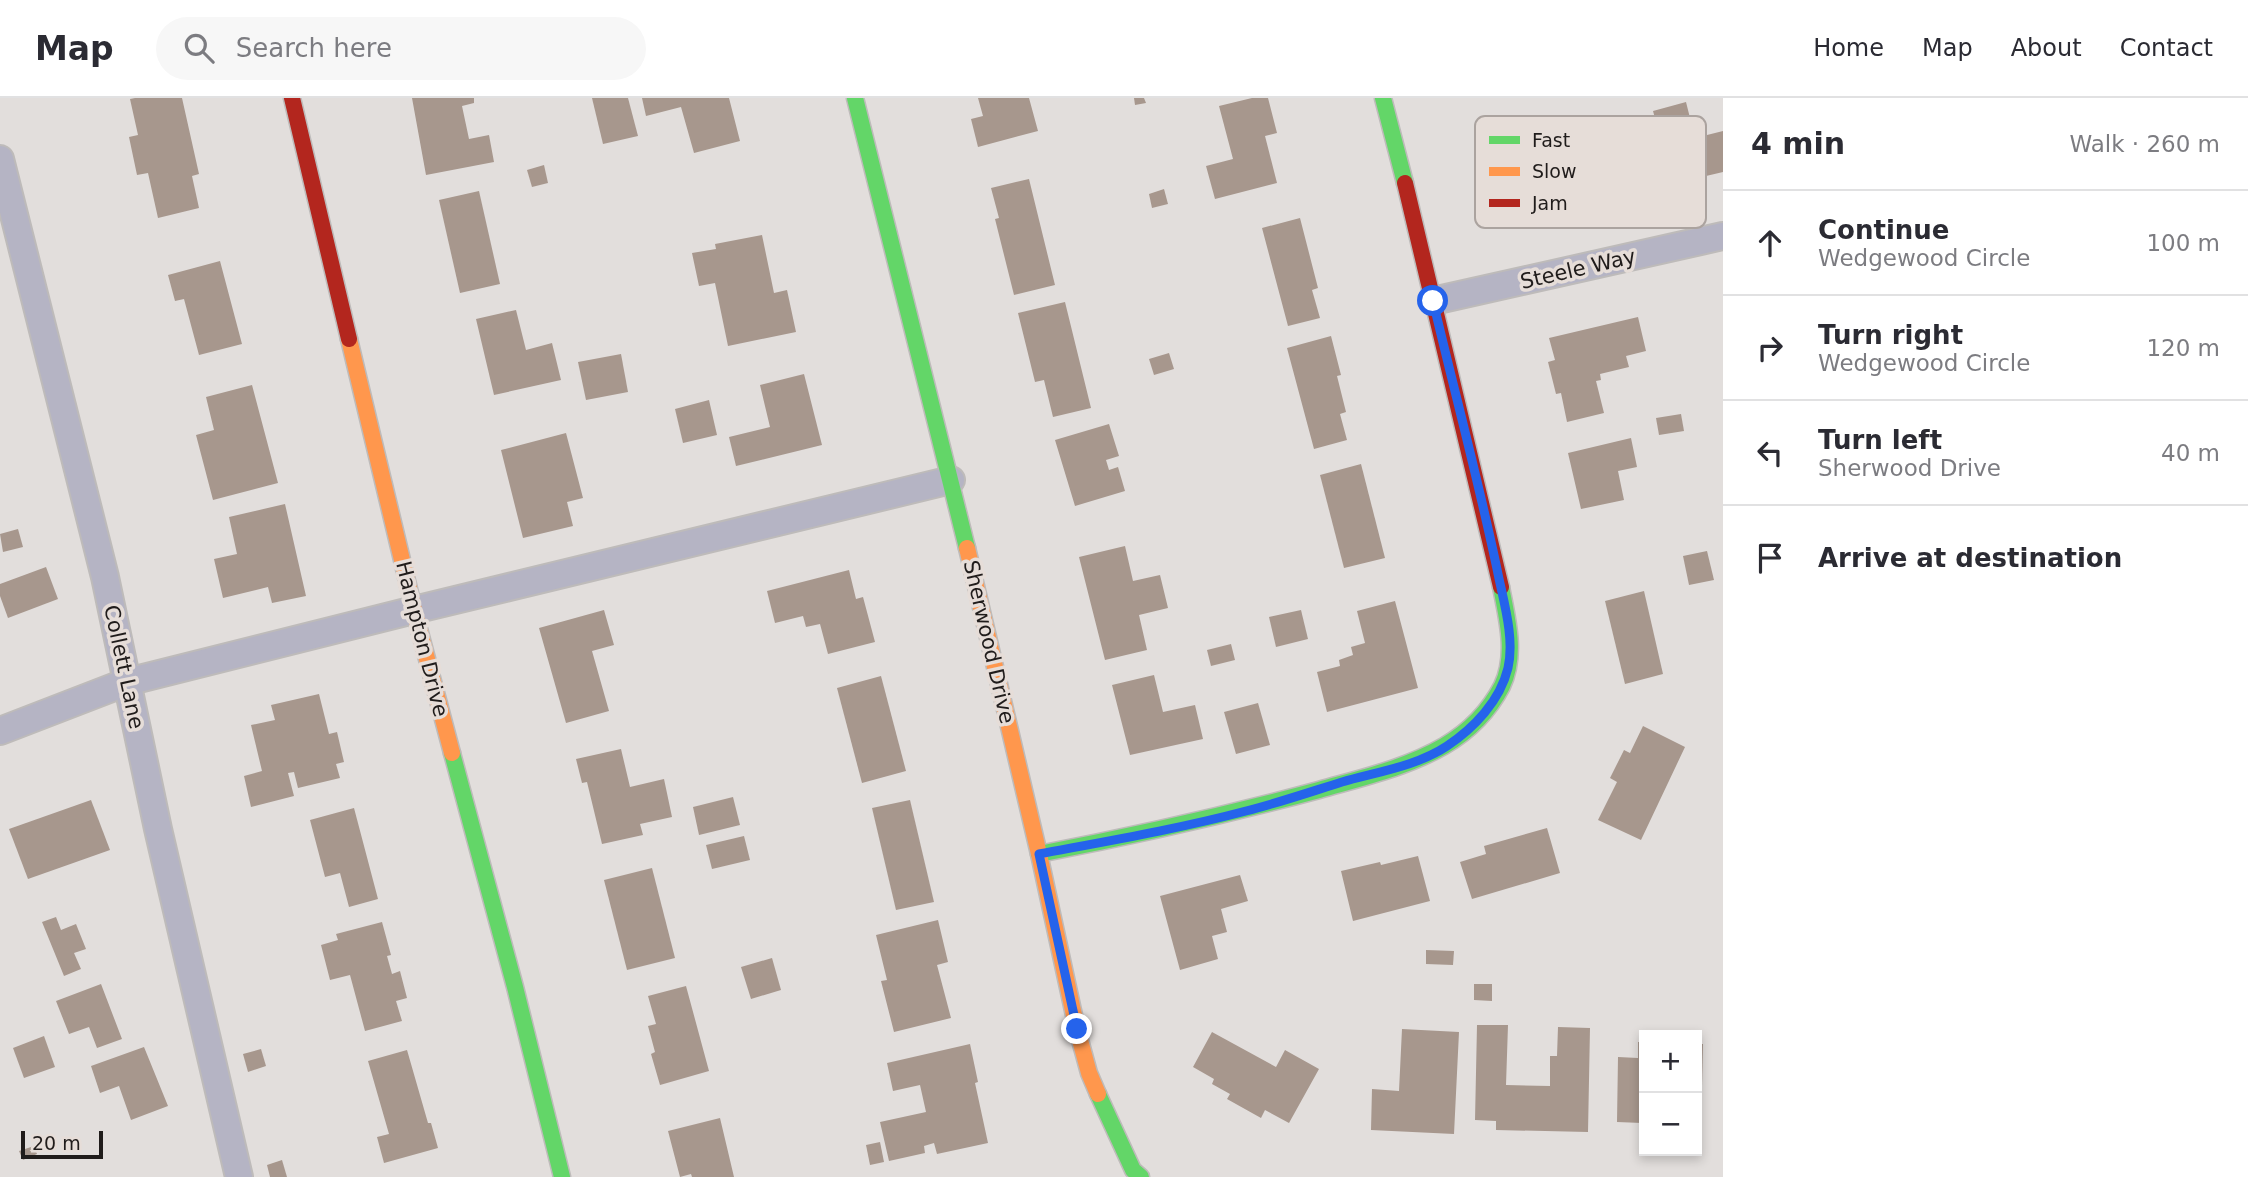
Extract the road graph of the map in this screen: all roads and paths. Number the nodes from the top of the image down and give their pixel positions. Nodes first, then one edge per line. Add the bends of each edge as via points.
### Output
1 (292, 98) edge
2 (855, 98) edge
3 (1383, 98) edge
4 (0, 159) edge
5 (1723, 236) edge
6 (1433, 301) junction
7 (951, 480) junction
8 (414, 610) junction
9 (127, 682) junction
10 (0, 731) edge
11 (1039, 854) junction
12 (239, 1177) edge
13 (562, 1177) edge
14 (1141, 1177) edge

1 - 8 street, Hampton Drive
2 - 7 street, Sherwood Drive
3 - 6 street
4 - 9 street, Collett Lane
5 - 6 street, Steele Way
6 - 11 street via 1479,485 1509,634 1508,670 1487,710 1446,747 1416,761 1246,811
7 - 8 street
7 - 11 street, Sherwood Drive
8 - 9 street
8 - 13 street, Hampton Drive
9 - 10 street
9 - 12 street, Collett Lane
11 - 14 street, Sherwood Drive via 1089,1073 1133,1170

